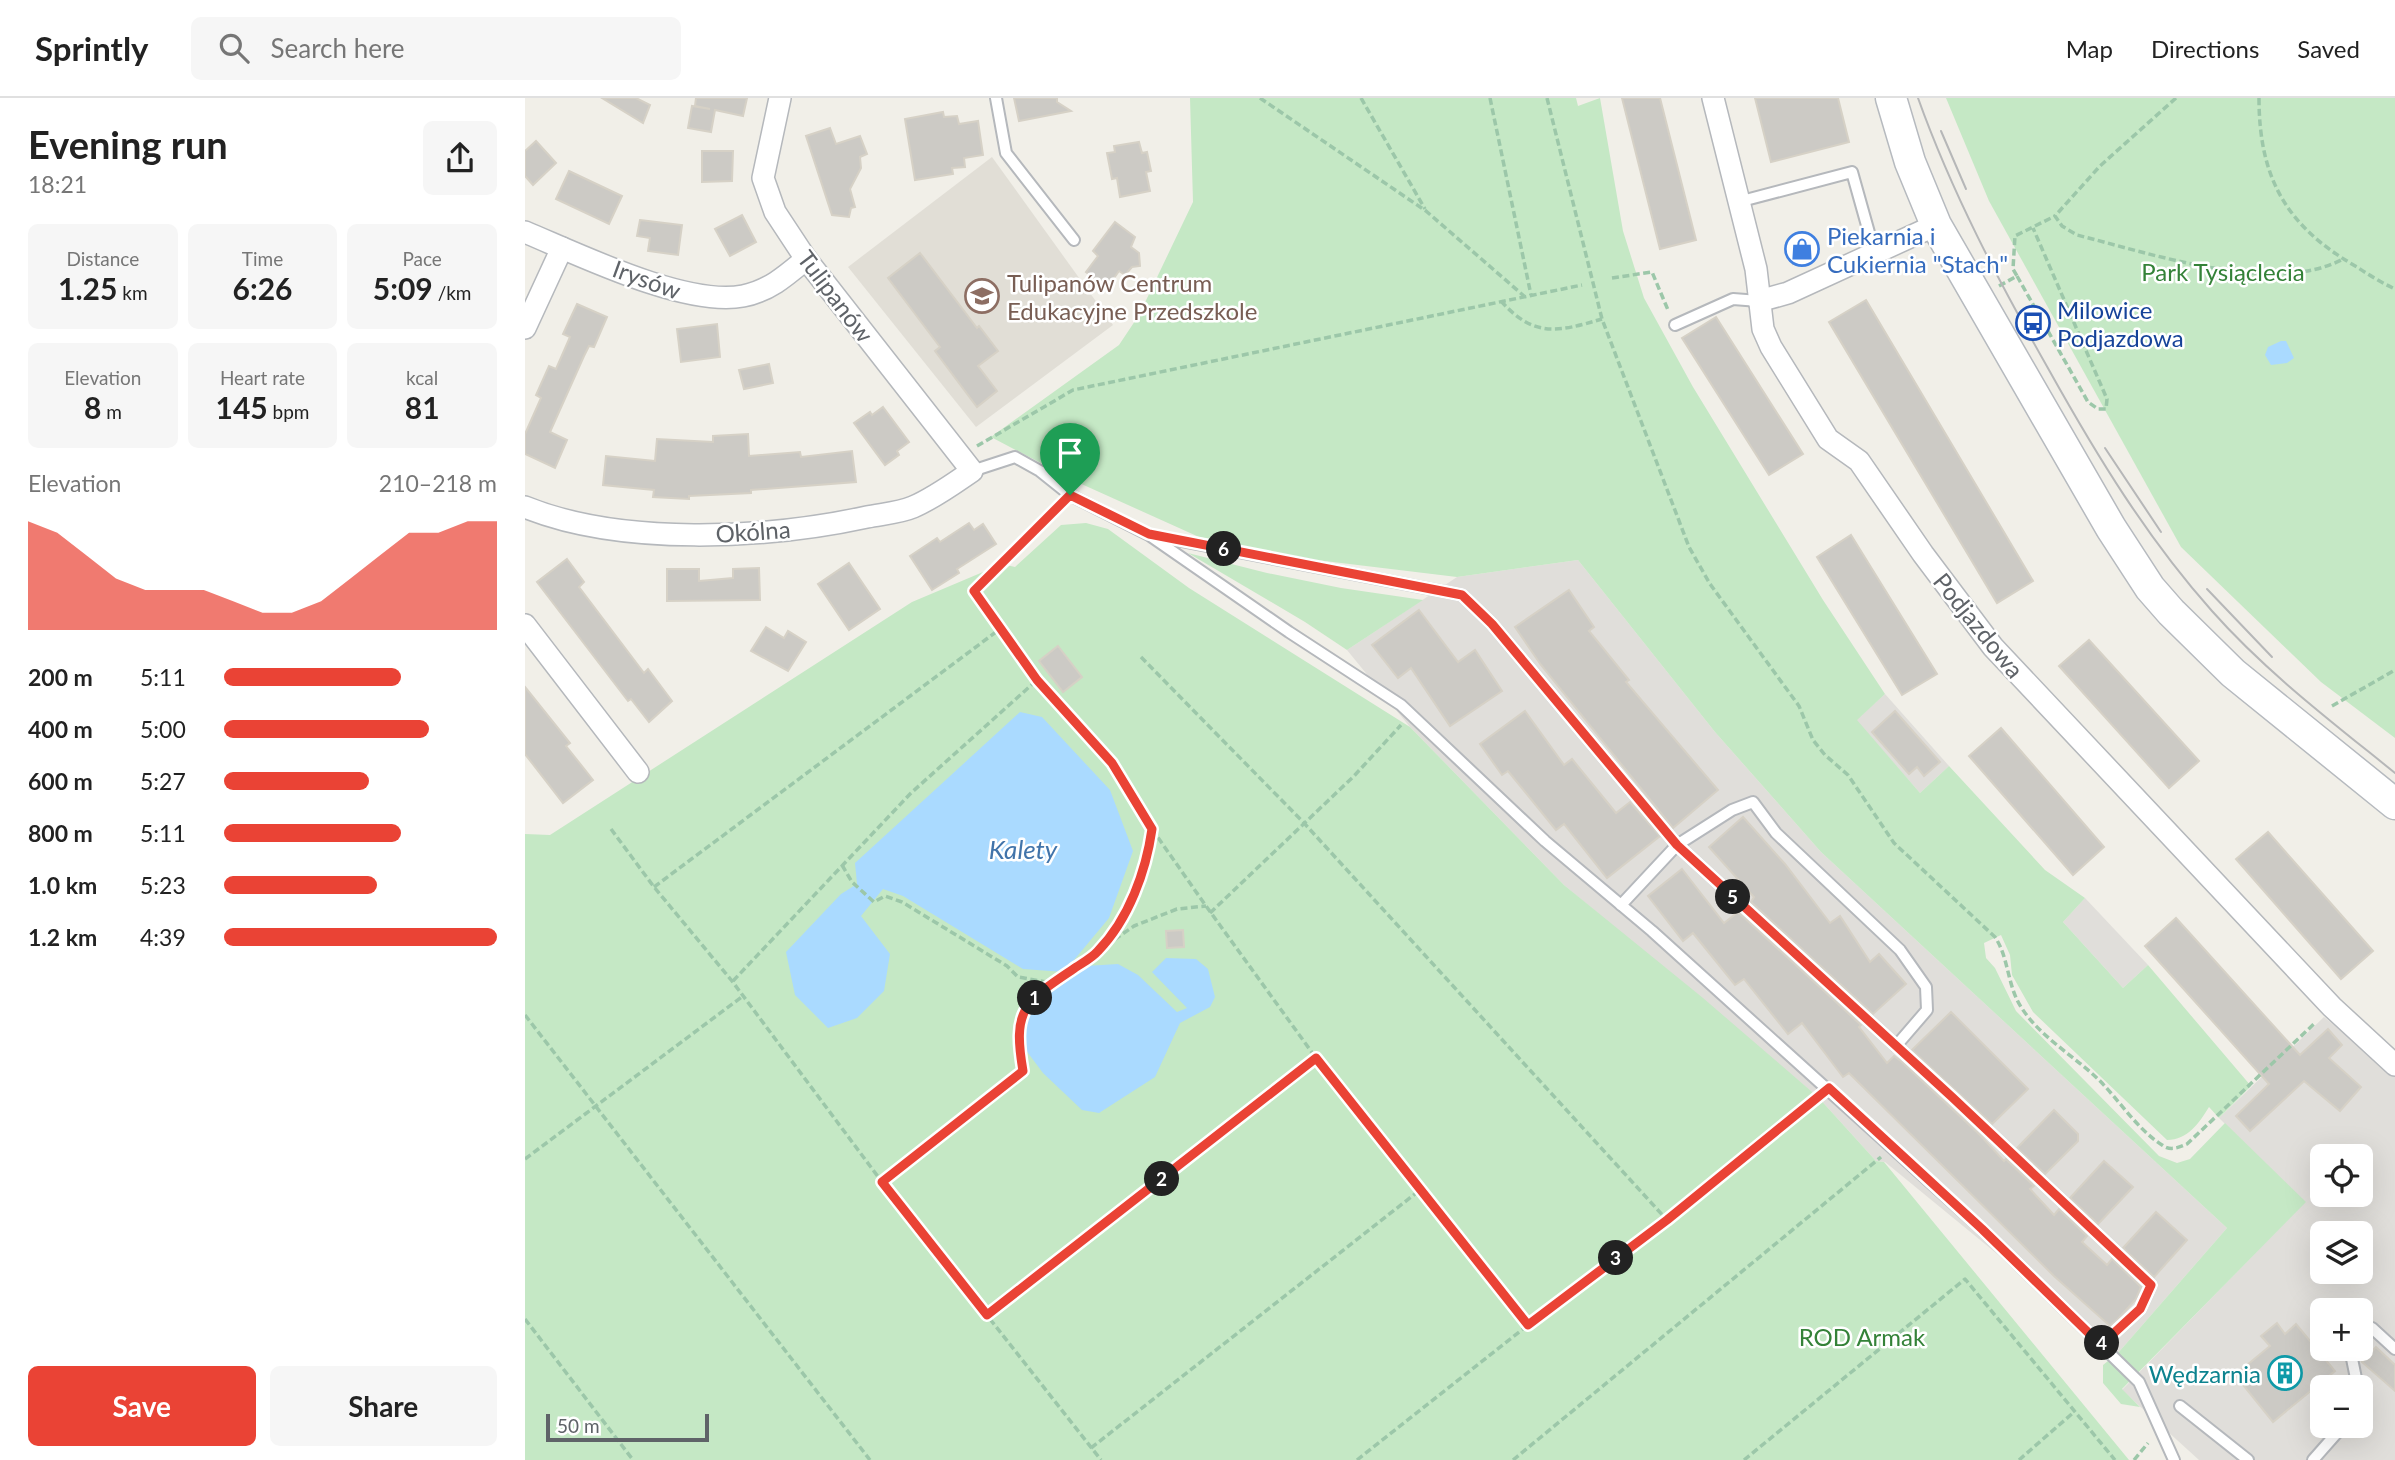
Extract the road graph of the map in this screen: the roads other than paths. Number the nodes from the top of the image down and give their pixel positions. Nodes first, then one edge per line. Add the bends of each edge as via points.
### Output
1 (780, 98) edge
2 (996, 98) edge
3 (1713, 98) edge
4 (1891, 98) edge
5 (1738, 202) junction
6 (1936, 225) junction
7 (525, 232) edge
8 (1074, 240) dead end
9 (562, 248) junction
10 (1875, 254) junction
11 (806, 258) junction
12 (1759, 301) junction
13 (1675, 325) road end
14 (525, 328) edge
15 (967, 463) junction
16 (525, 507) edge
17 (1149, 534) junction
18 (525, 625) edge
19 (638, 772) dead end
20 (2395, 804) edge
21 (1677, 845) junction
22 (1621, 905) junction
23 (1896, 1046) junction
24 (2395, 1065) edge
25 (2373, 1329) edge
26 (2101, 1345) junction
27 (2395, 1349) edge
28 (2180, 1406) dead end
29 (2332, 1438) edge
30 (2174, 1460) edge
31 (2248, 1460) edge
32 (2313, 1460) edge

1 - 11 street, Tulipanów via 763,178 775,212
2 - 8 lane via 1006,153
3 - 5 street, Podjazdowa
4 - 6 street
5 - 10 lane via 1852,173
5 - 12 street, Podjazdowa via 1756,269
6 - 10 street
6 - 20 street via 2150,588 2233,673
7 - 9 street, Irysów
9 - 11 street, Irysów via 688,295 742,296 775,285
9 - 14 street
10 - 12 street
11 - 15 street, Tulipanów
12 - 13 lane via 1733,299
12 - 24 street, Podjazdowa via 1771,346 1828,439 1859,461 1993,646 2332,1007
15 - 16 street, Okólna via 911,508 779,530 696,535 628,530 549,517
15 - 17 lane via 1015,457 1070,495
17 - 21 lane via 1462,595 1492,624
17 - 22 lane via 1410,714 1545,841
18 - 19 street
21 - 22 lane
21 - 23 lane
21 - 23 lane via 1753,802 1776,832 1900,950 1926,987 1927,1010
22 - 26 lane via 1829,1088
23 - 26 lane via 2151,1285 2140,1309
25 - 27 lane
26 - 30 lane via 2139,1382
28 - 31 lane
29 - 32 lane

